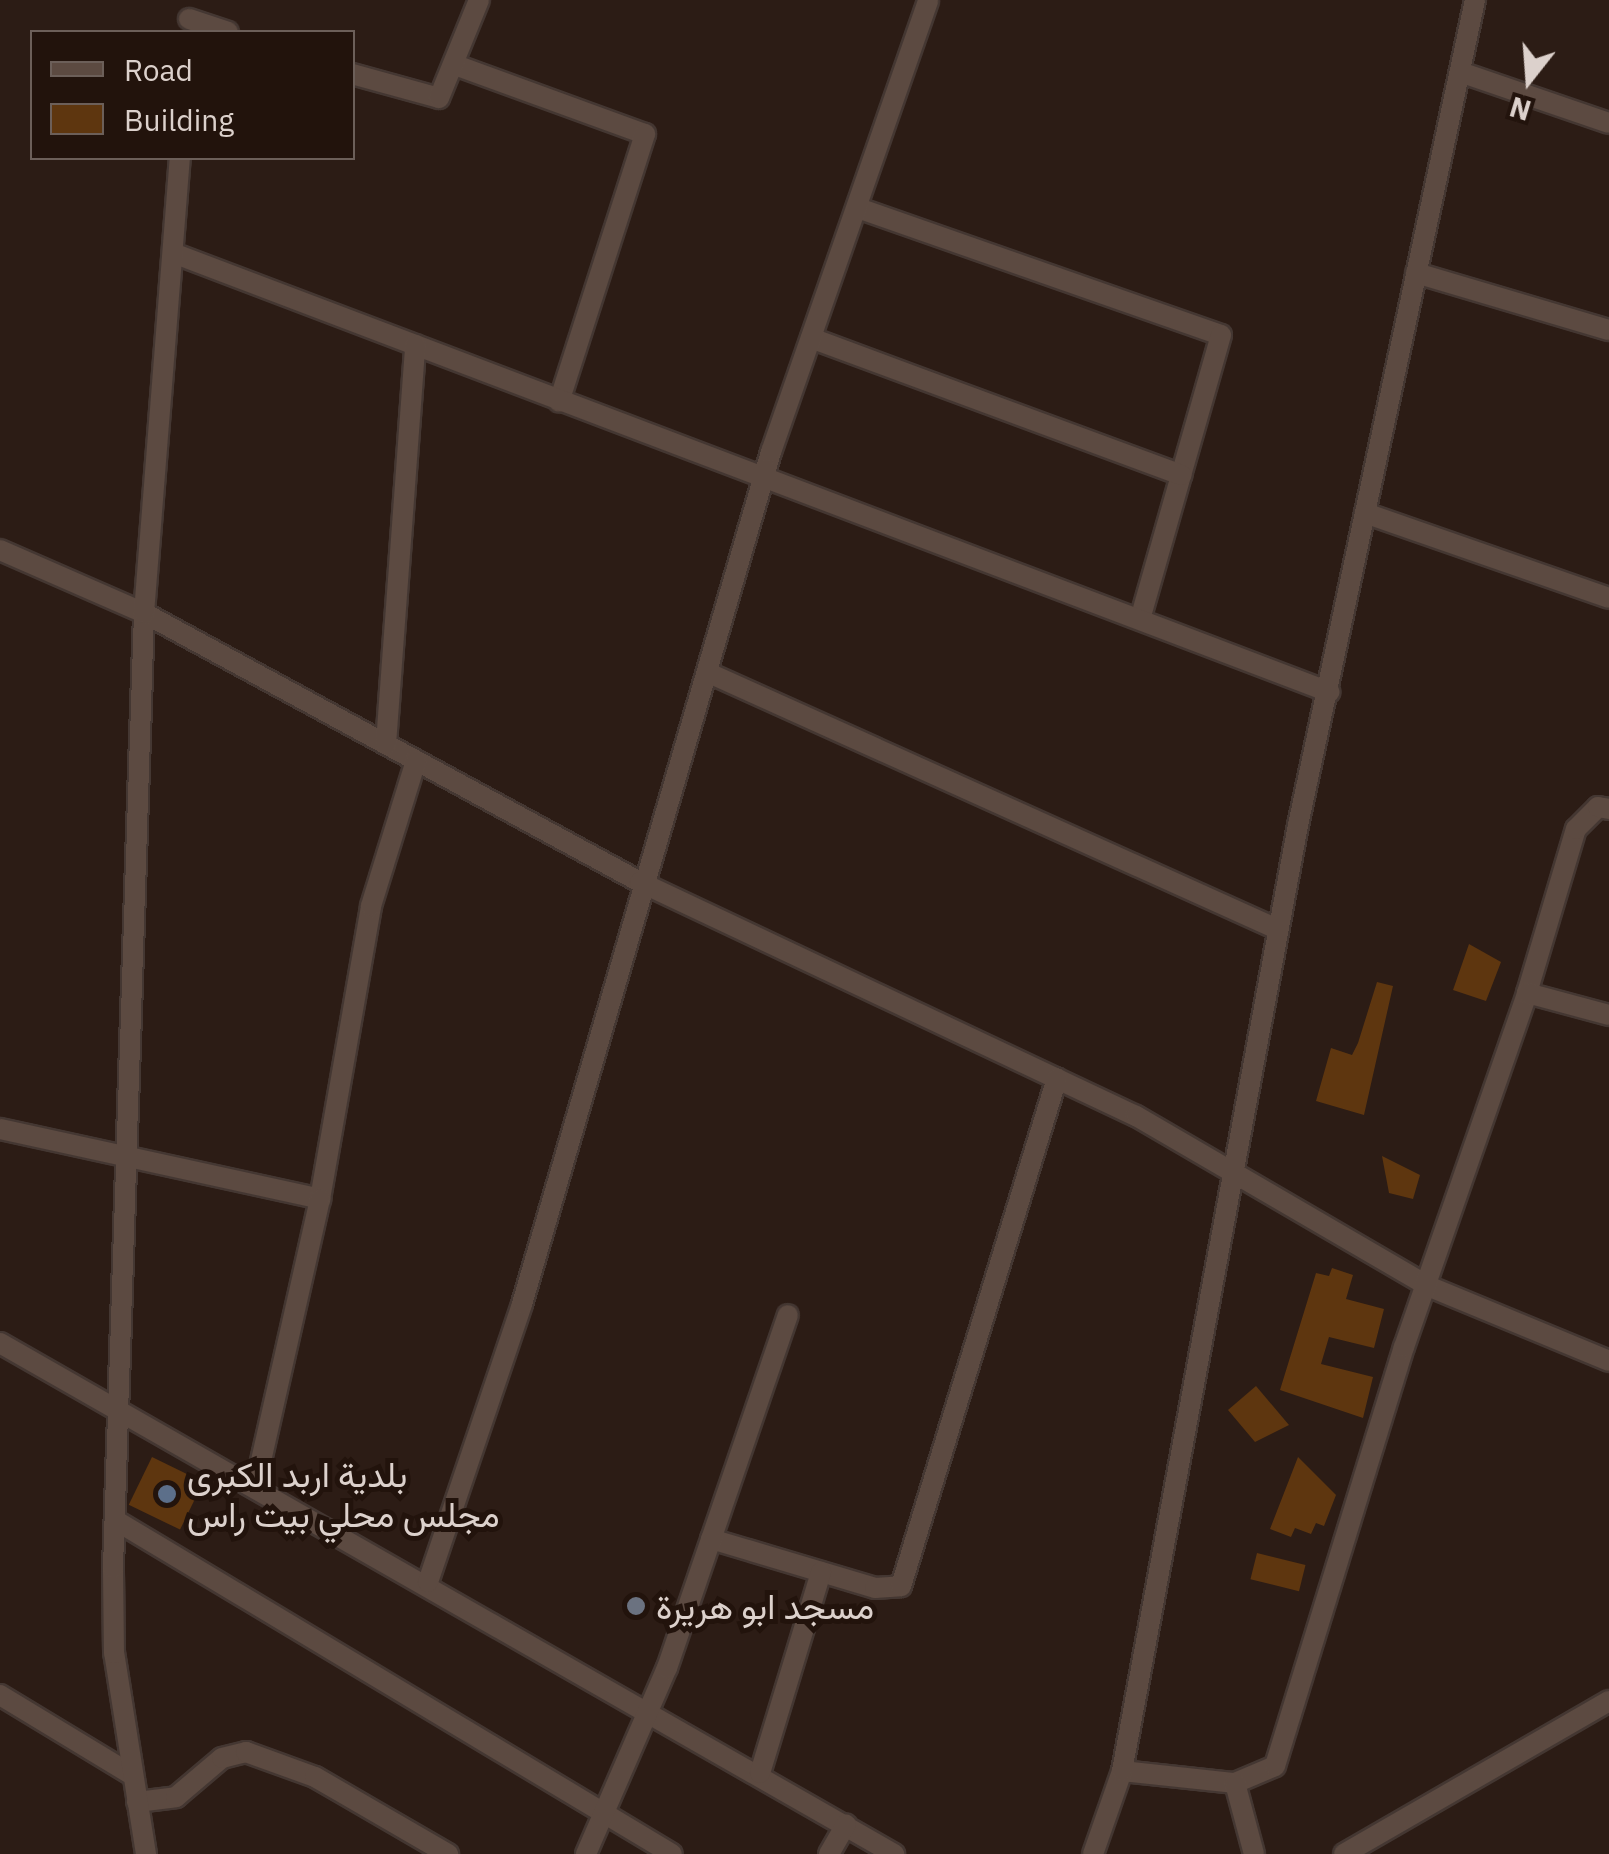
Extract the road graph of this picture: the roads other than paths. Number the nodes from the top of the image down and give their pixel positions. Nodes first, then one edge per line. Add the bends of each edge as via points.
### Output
1 (478, 0) edge
2 (928, 0) edge
3 (1475, 0) edge
4 (189, 17) edge
5 (223, 30) edge
6 (458, 66) junction
7 (1460, 72) junction
8 (355, 75) edge
9 (1609, 123) edge
10 (180, 160) edge
11 (860, 209) junction
12 (173, 253) junction
13 (1416, 274) junction
14 (1609, 330) edge
15 (811, 338) junction
16 (415, 344) junction
17 (559, 402) junction
18 (1182, 474) junction
19 (762, 482) junction
20 (1365, 513) junction
21 (0, 550) edge
22 (1609, 598) edge
23 (144, 613) junction
24 (1140, 619) junction
25 (712, 674) junction
26 (1329, 692) junction
27 (386, 744) junction
28 (416, 761) junction
29 (1609, 809) edge
30 (640, 882) junction
31 (1277, 929) junction
32 (1527, 993) junction
33 (1609, 1015) edge
34 (1056, 1078) junction
35 (0, 1129) edge
36 (126, 1154) junction
37 (1232, 1173) junction
38 (320, 1199) junction
39 (1428, 1286) junction
40 (788, 1314) dead end
41 (0, 1343) edge
42 (1609, 1361) edge
43 (118, 1407) junction
44 (256, 1482) junction
45 (115, 1520) junction
46 (711, 1540) junction
47 (820, 1572) junction
48 (428, 1582) junction
49 (0, 1696) edge
50 (1609, 1700) edge
51 (646, 1706) junction
52 (1122, 1770) junction
53 (760, 1773) junction
54 (132, 1775) junction
55 (1235, 1783) junction
56 (138, 1802) junction
57 (599, 1811) junction
58 (846, 1824) junction
59 (146, 1854) edge
60 (448, 1854) edge
61 (586, 1854) edge
62 (672, 1854) edge
63 (829, 1854) edge
64 (894, 1854) edge
65 (1093, 1854) edge
66 (1254, 1854) edge
67 (1344, 1854) edge

1 - 6 street
2 - 11 street
3 - 7 street
4 - 5 street
6 - 8 street via 440,98
6 - 17 street via 645,134
7 - 9 street
7 - 13 street
10 - 12 street
11 - 15 street
11 - 18 street via 1221,336
12 - 16 street
12 - 23 street
13 - 14 street
13 - 20 street
15 - 18 street
15 - 19 street
16 - 17 street
16 - 27 street
17 - 19 street
18 - 24 street
19 - 24 street
19 - 25 street
20 - 22 street
20 - 26 street
21 - 23 street
23 - 27 street
23 - 36 street
24 - 26 street
25 - 30 street
25 - 31 street
26 - 31 street
27 - 28 street
28 - 30 street
28 - 38 street via 371,906
29 - 32 street via 1598,807 1576,829
30 - 34 street
30 - 48 street via 522,1304
31 - 37 street
32 - 33 street
32 - 39 street
34 - 37 street
34 - 47 street via 904,1581 888,1590
35 - 36 street
36 - 38 street
36 - 43 street
37 - 39 street
37 - 52 street
38 - 44 street
39 - 42 street
39 - 55 street via 1289,1738 1266,1776
40 - 46 street
41 - 43 street
43 - 44 street
43 - 45 street
44 - 48 street
45 - 54 street via 114,1654
45 - 57 street
46 - 47 street
46 - 51 street
47 - 53 street
48 - 51 street
49 - 54 street
50 - 67 street
51 - 53 street
51 - 57 street
52 - 55 street
52 - 65 street
53 - 58 street
54 - 56 street
55 - 66 street
56 - 59 street
56 - 60 street via 176,1797 222,1758 246,1752 316,1777
57 - 61 street
57 - 62 street
58 - 63 street
58 - 64 street

